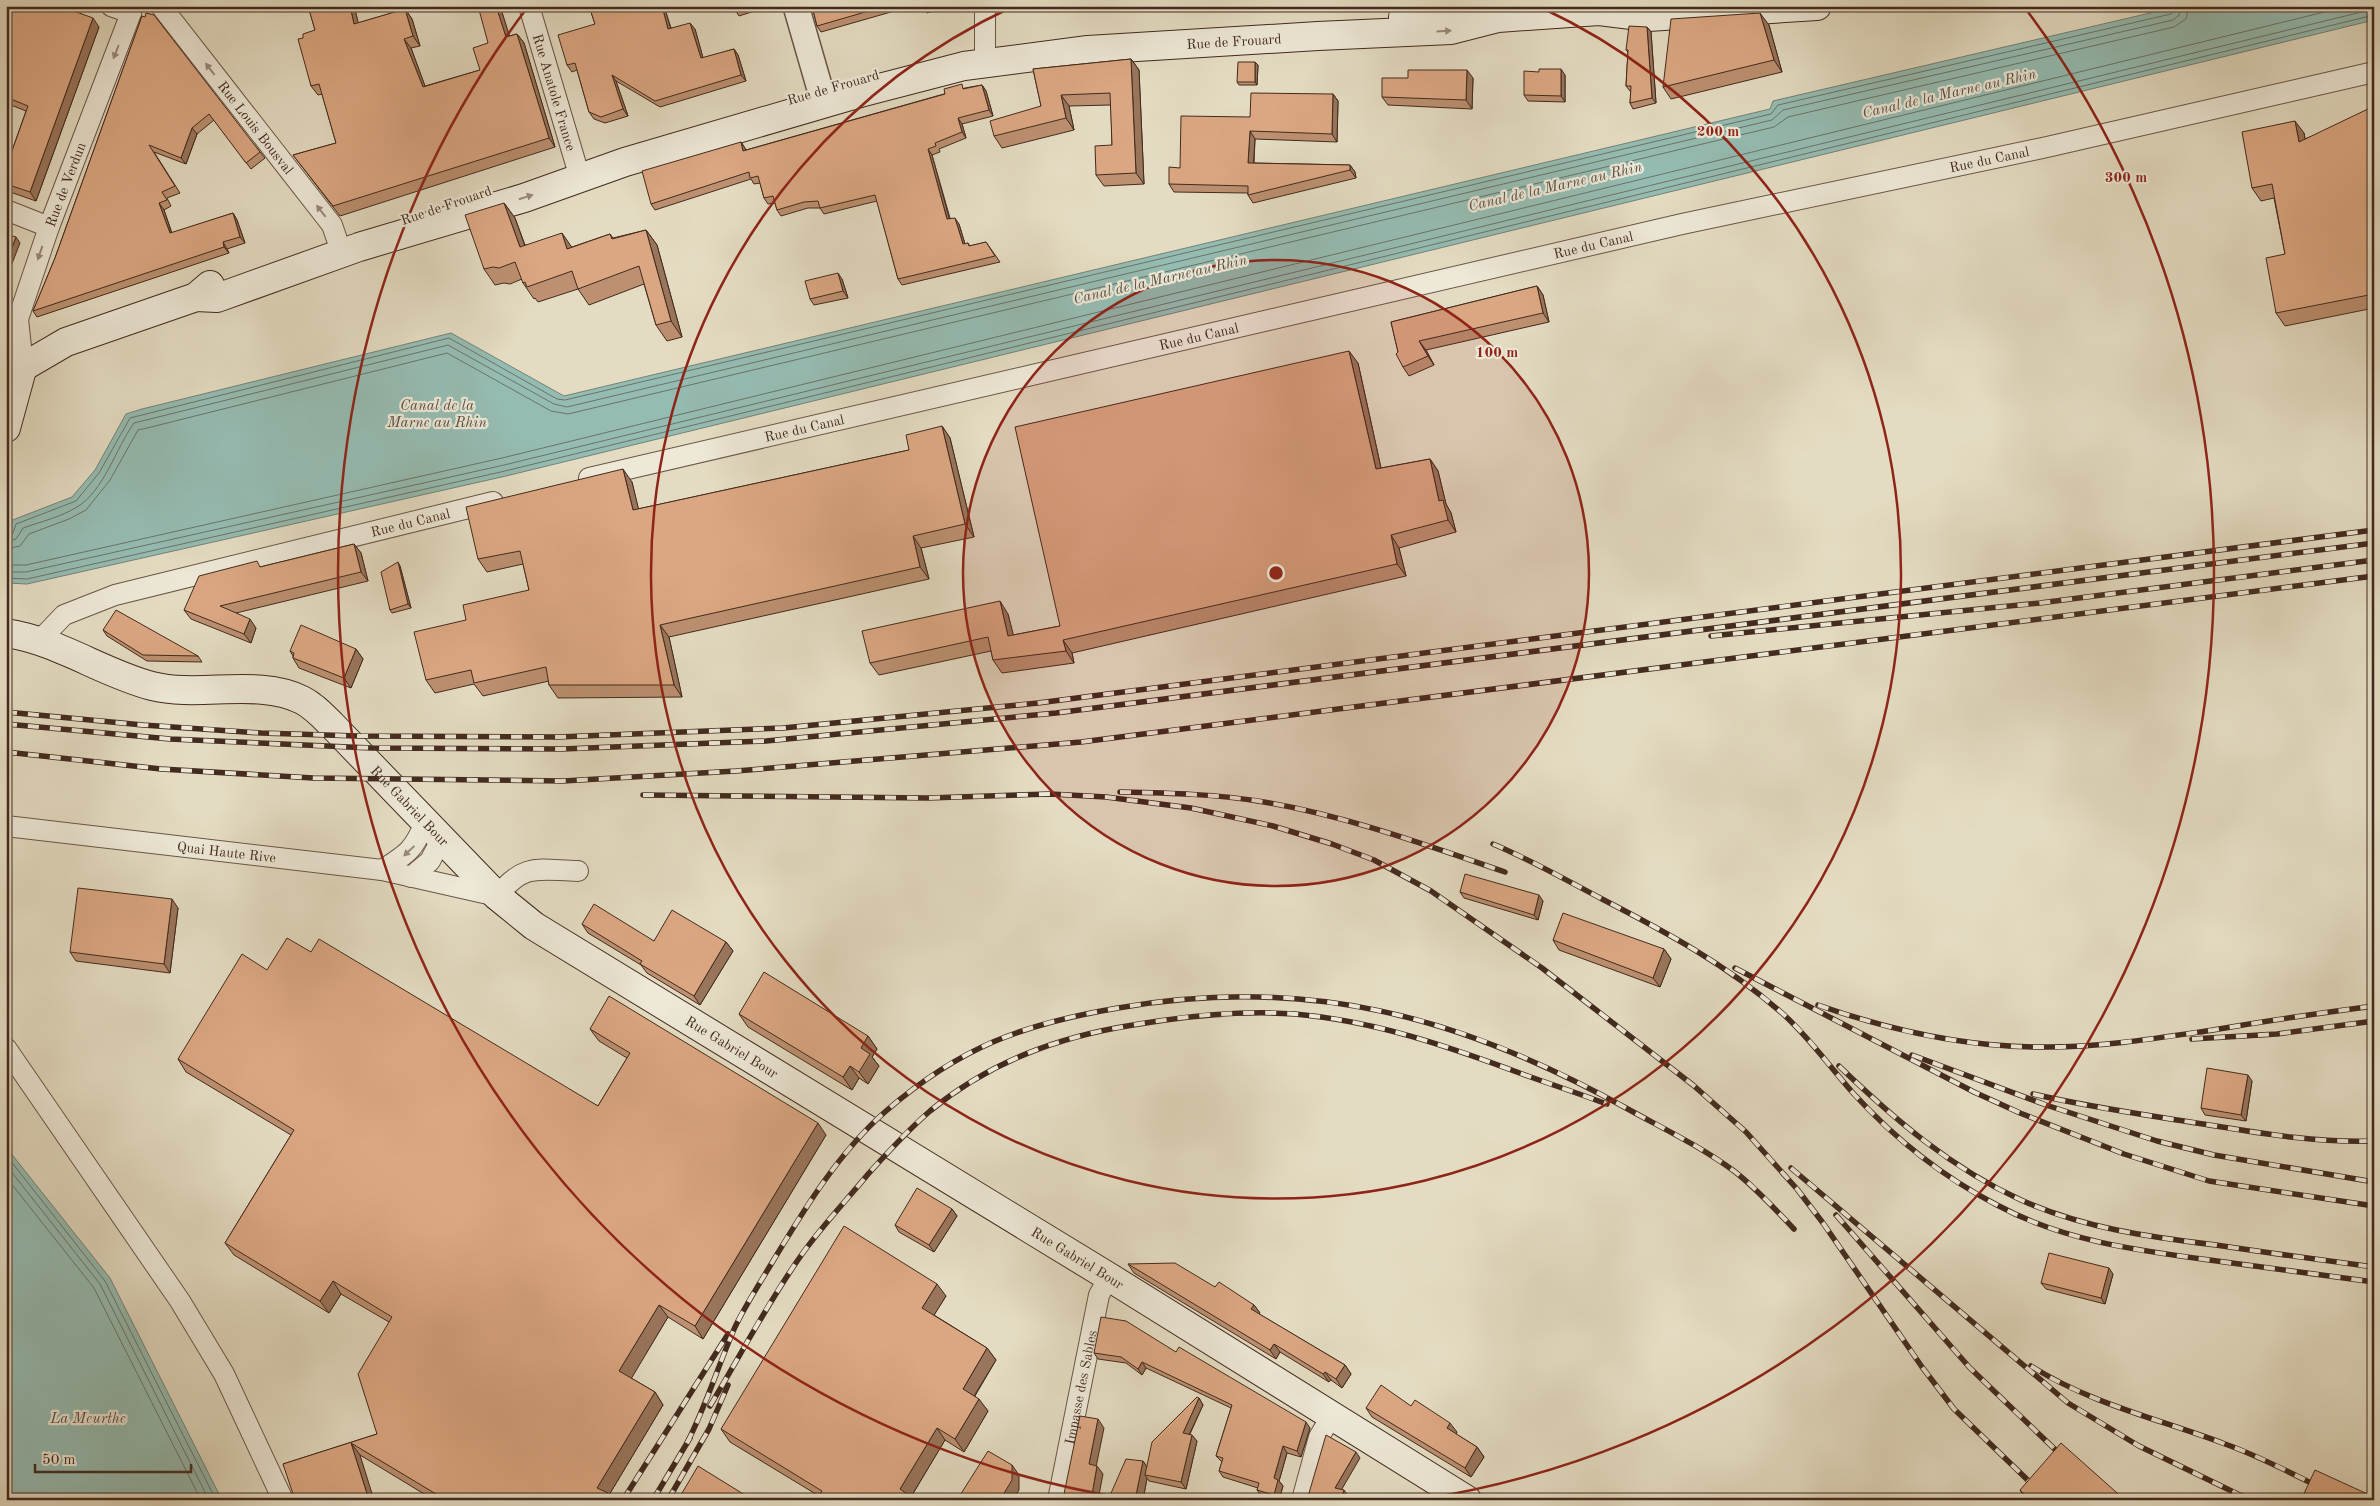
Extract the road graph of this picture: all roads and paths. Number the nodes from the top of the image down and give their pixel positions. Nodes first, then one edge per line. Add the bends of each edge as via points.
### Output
1 (111, 6) edge
2 (161, 6) edge
3 (530, 6) edge
4 (796, 6) edge
5 (985, 6) edge
6 (1817, 6) edge
7 (1605, 8) edge
8 (131, 10) edge
9 (985, 56) junction
10 (2374, 72) edge
11 (822, 97) junction
12 (578, 170) junction
13 (6, 210) edge
14 (49, 227) junction
15 (340, 248) junction
16 (15, 372) edge
17 (6, 428) edge
18 (575, 481) edge
19 (508, 498) edge
20 (6, 633) edge
21 (39, 641) junction
22 (6, 826) edge
23 (433, 832) junction
24 (382, 870) junction
25 (578, 871) dead end
26 (411, 877) junction
27 (497, 896) junction
28 (6, 1048) edge
29 (1109, 1277) junction
30 (1332, 1415) junction
31 (283, 1500) edge
32 (1058, 1500) edge
33 (1302, 1500) edge
34 (1467, 1500) edge

1 - 8 street
15 -> 2 street, Rue Louis Bousval via 332,225
3 - 12 street, Rue Anatole France
4 - 11 street
5 - 9 street
6 - 7 main road, Rue de Frouard via 1648,17
7 - 9 main road, Rue de Frouard via 1498,18 1448,10 1408,16 1088,35
8 -> 14 street, Rue de Verdun
9 - 11 main road, Rue de Frouard via 962,51
10 - 18 street, Rue du Canal via 2047,147 1663,228
11 - 12 main road, Rue de Frouard
12 - 15 main road, Rue de Frouard via 516,181
13 - 14 street
14 -> 16 street, Rue de Verdun via 18,320
15 - 16 main road, Rue de Frouard via 211,284 196,297 66,342
16 - 17 main road
19 - 21 street, Rue du Canal via 115,595 64,615
20 - 21 main road, Rue Gabriel Bour
21 - 23 main road, Rue Gabriel Bour via 152,686 178,690 279,692 302,700 327,720
22 - 24 street, Quai Haute Rive
23 -> 24 street
23 - 26 street via 430,860
23 - 27 main road, Rue Gabriel Bour
24 - 26 street, Quai Haute Rive
25 - 27 street via 528,870 511,879
26 - 27 street, Quai Haute Rive
27 - 29 main road, Rue Gabriel Bour via 555,940
28 - 31 street via 180,1301 224,1374
29 - 30 main road, Rue Gabriel Bour
29 - 32 street, Impasse des Sables via 1099,1296
30 - 33 street via 1320,1437
30 - 34 main road, Rue Gabriel Bour

